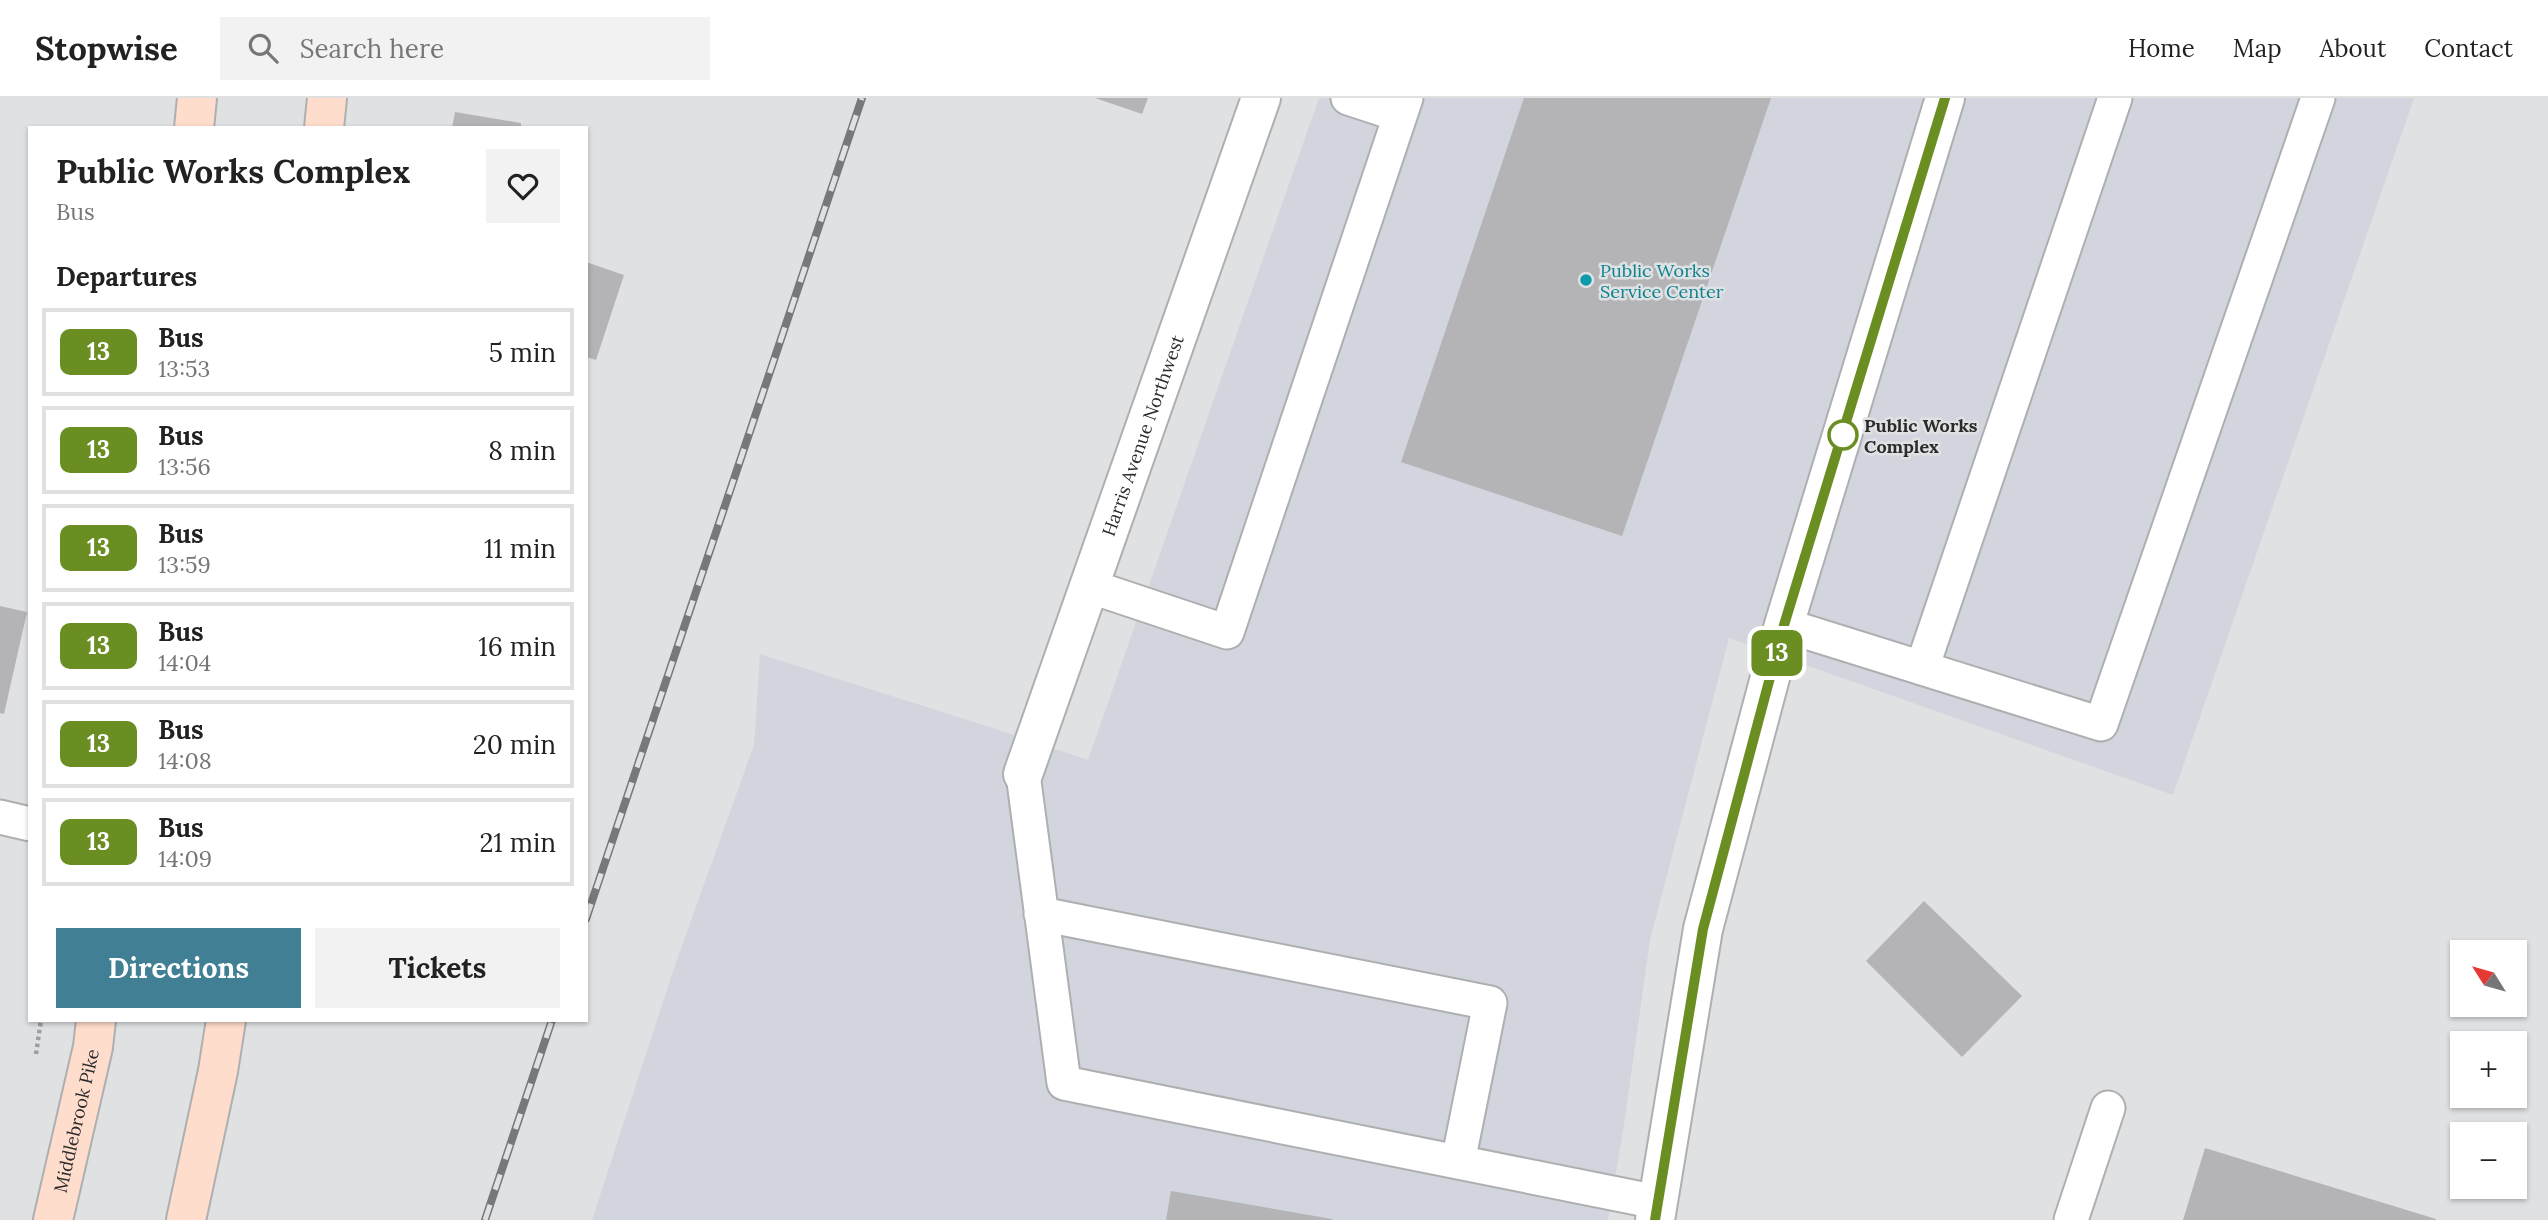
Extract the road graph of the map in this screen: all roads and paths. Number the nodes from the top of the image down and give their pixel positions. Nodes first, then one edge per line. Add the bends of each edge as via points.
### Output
1 (197, 98) edge
2 (327, 98) edge
3 (1261, 98) edge
4 (1348, 98) edge
5 (1945, 98) edge
6 (2115, 98) edge
7 (2318, 98) edge
8 (1403, 107) edge
9 (194, 126) edge
10 (324, 126) edge
11 (1089, 586) junction
12 (1784, 625) junction
13 (1922, 668) junction
14 (1023, 774) joint
15 (0, 817) edge
16 (28, 824) edge
17 (1041, 914) junction
18 (96, 1022) edge
19 (226, 1022) edge
20 (2108, 1108) dead end
21 (1458, 1162) junction
22 (1656, 1211) edge
23 (53, 1220) edge
24 (186, 1220) edge
25 (2071, 1220) edge

1 - 9 main road
2 - 10 main road
3 - 11 street, Harris Avenue Northwest
4 - 8 lane
5 - 12 street
6 - 13 lane
7 - 13 lane via 2101,724
8 - 11 lane via 1227,632
11 - 14 street, Harris Avenue Northwest
12 - 13 lane
12 - 22 street via 1703,929
14 - 17 lane
15 - 16 lane
17 - 21 lane via 1064,1083
17 - 21 lane via 1490,1003
18 - 23 main road, Middlebrook Pike
19 - 24 main road
20 - 25 lane
21 - 22 lane

